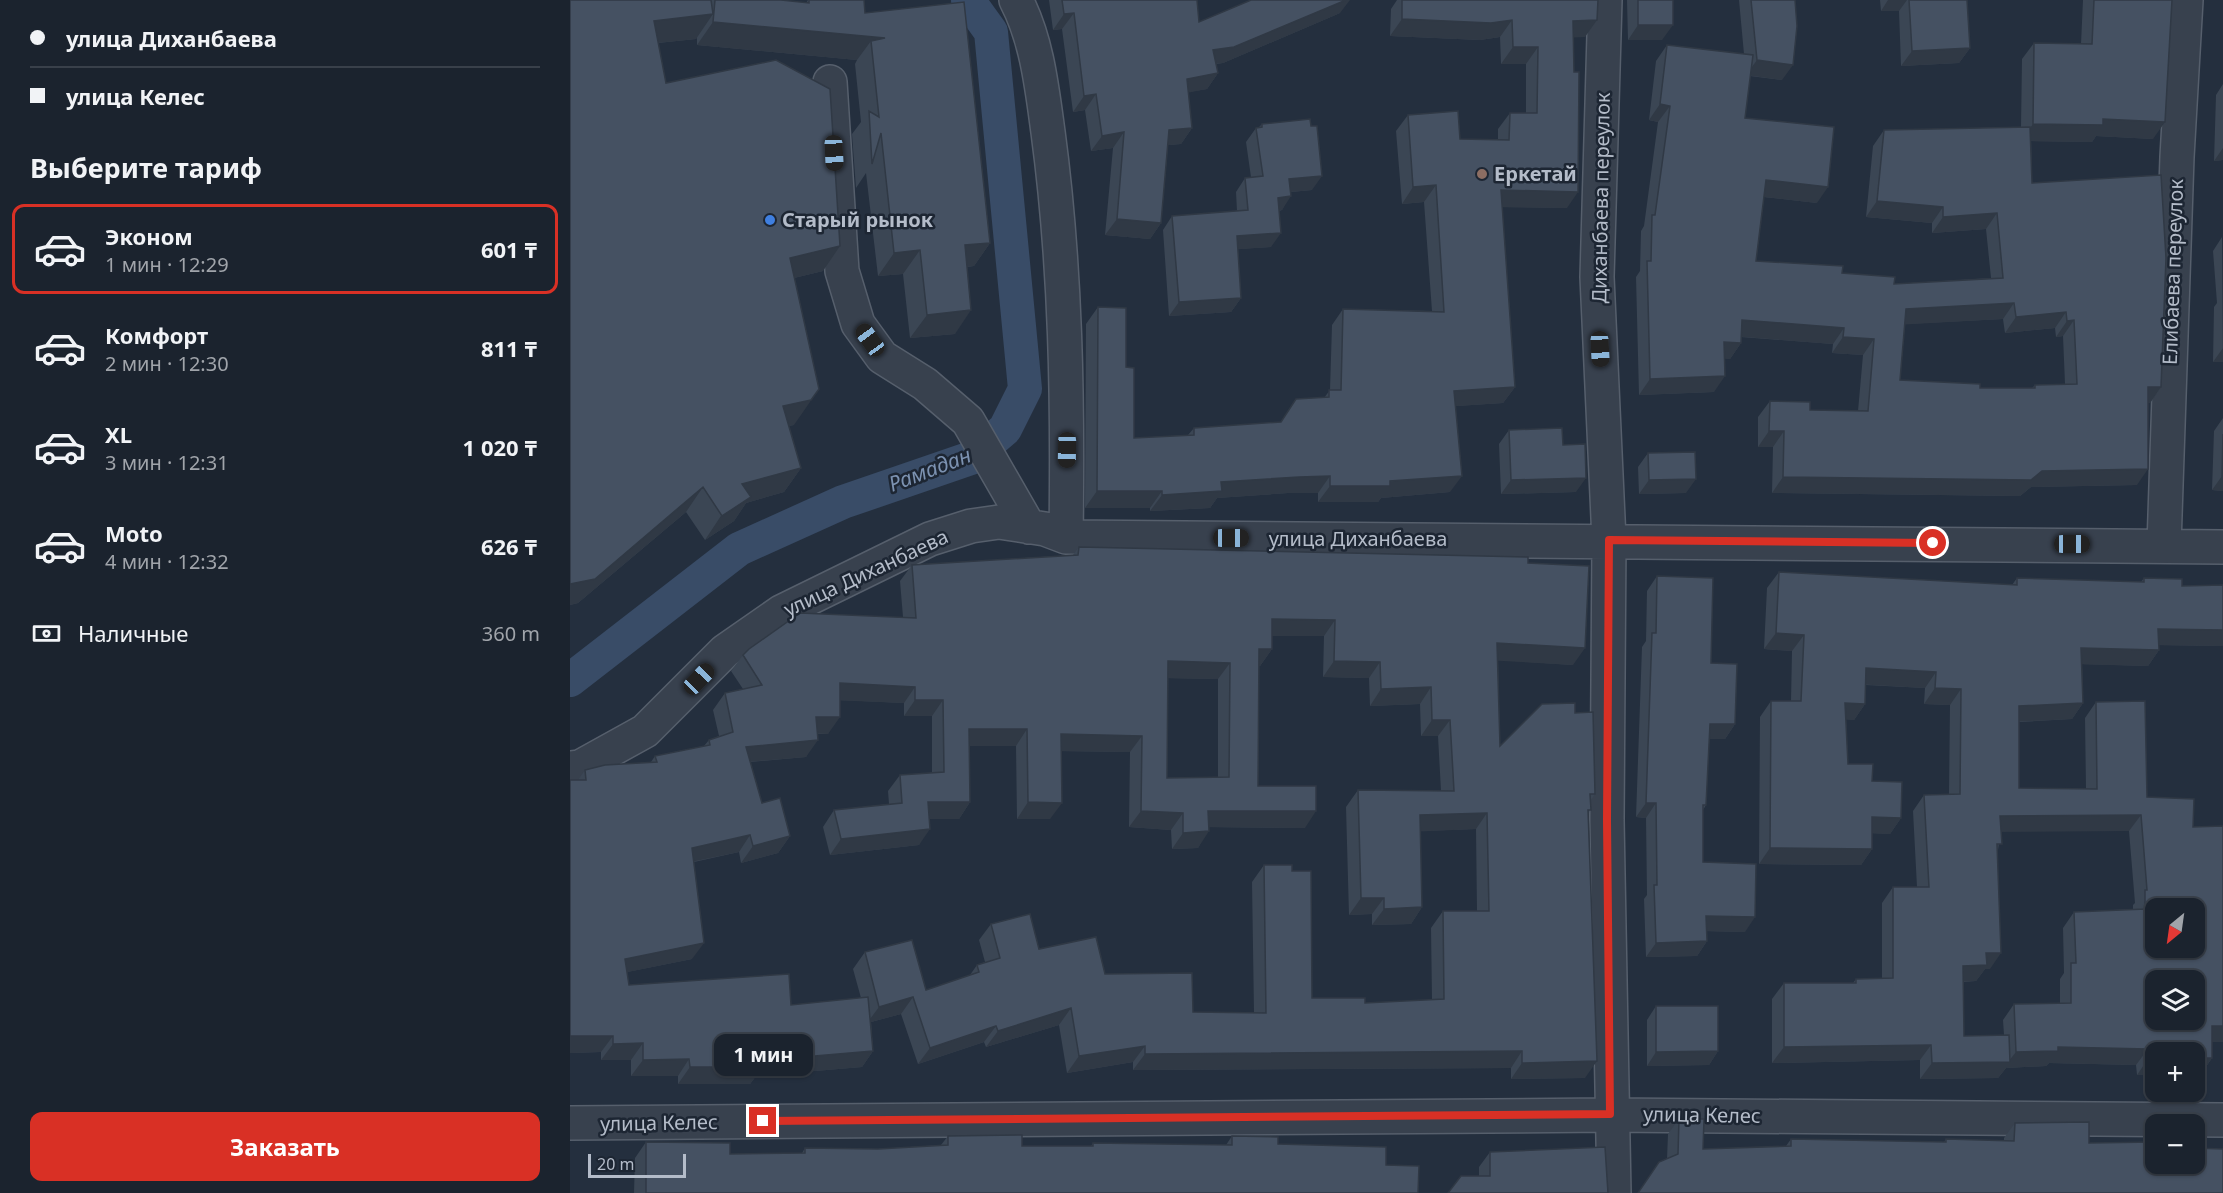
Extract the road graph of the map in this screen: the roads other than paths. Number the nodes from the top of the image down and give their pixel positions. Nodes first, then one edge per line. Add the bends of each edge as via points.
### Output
1 (1016, 0) edge
2 (1605, 0) edge
3 (2186, 0) edge
4 (830, 82) dead end
5 (1029, 527) junction
6 (1066, 537) junction
7 (1609, 540) junction
8 (2164, 545) junction
9 (2223, 547) edge
10 (570, 768) edge
11 (1610, 1114) junction
12 (2223, 1120) edge
13 (570, 1123) edge
14 (1614, 1193) edge

1 - 6 street via 1027,20 1041,80 1057,202 1067,406
2 - 7 street, Диханбаева переулок via 1597,277
3 - 8 street, Елибаева переулок
4 - 5 street via 842,271 858,324 882,357 925,384 968,421
5 - 6 street, улица Диханбаева
5 - 10 street, улица Диханбаева via 999,522 930,539 781,612 725,651 645,732 580,767
6 - 7 street, улица Диханбаева
7 - 8 street, улица Диханбаева
7 - 11 street
8 - 9 street, улица Диханбаева
11 - 12 street, улица Келес
11 - 13 street, улица Келес
11 - 14 street

